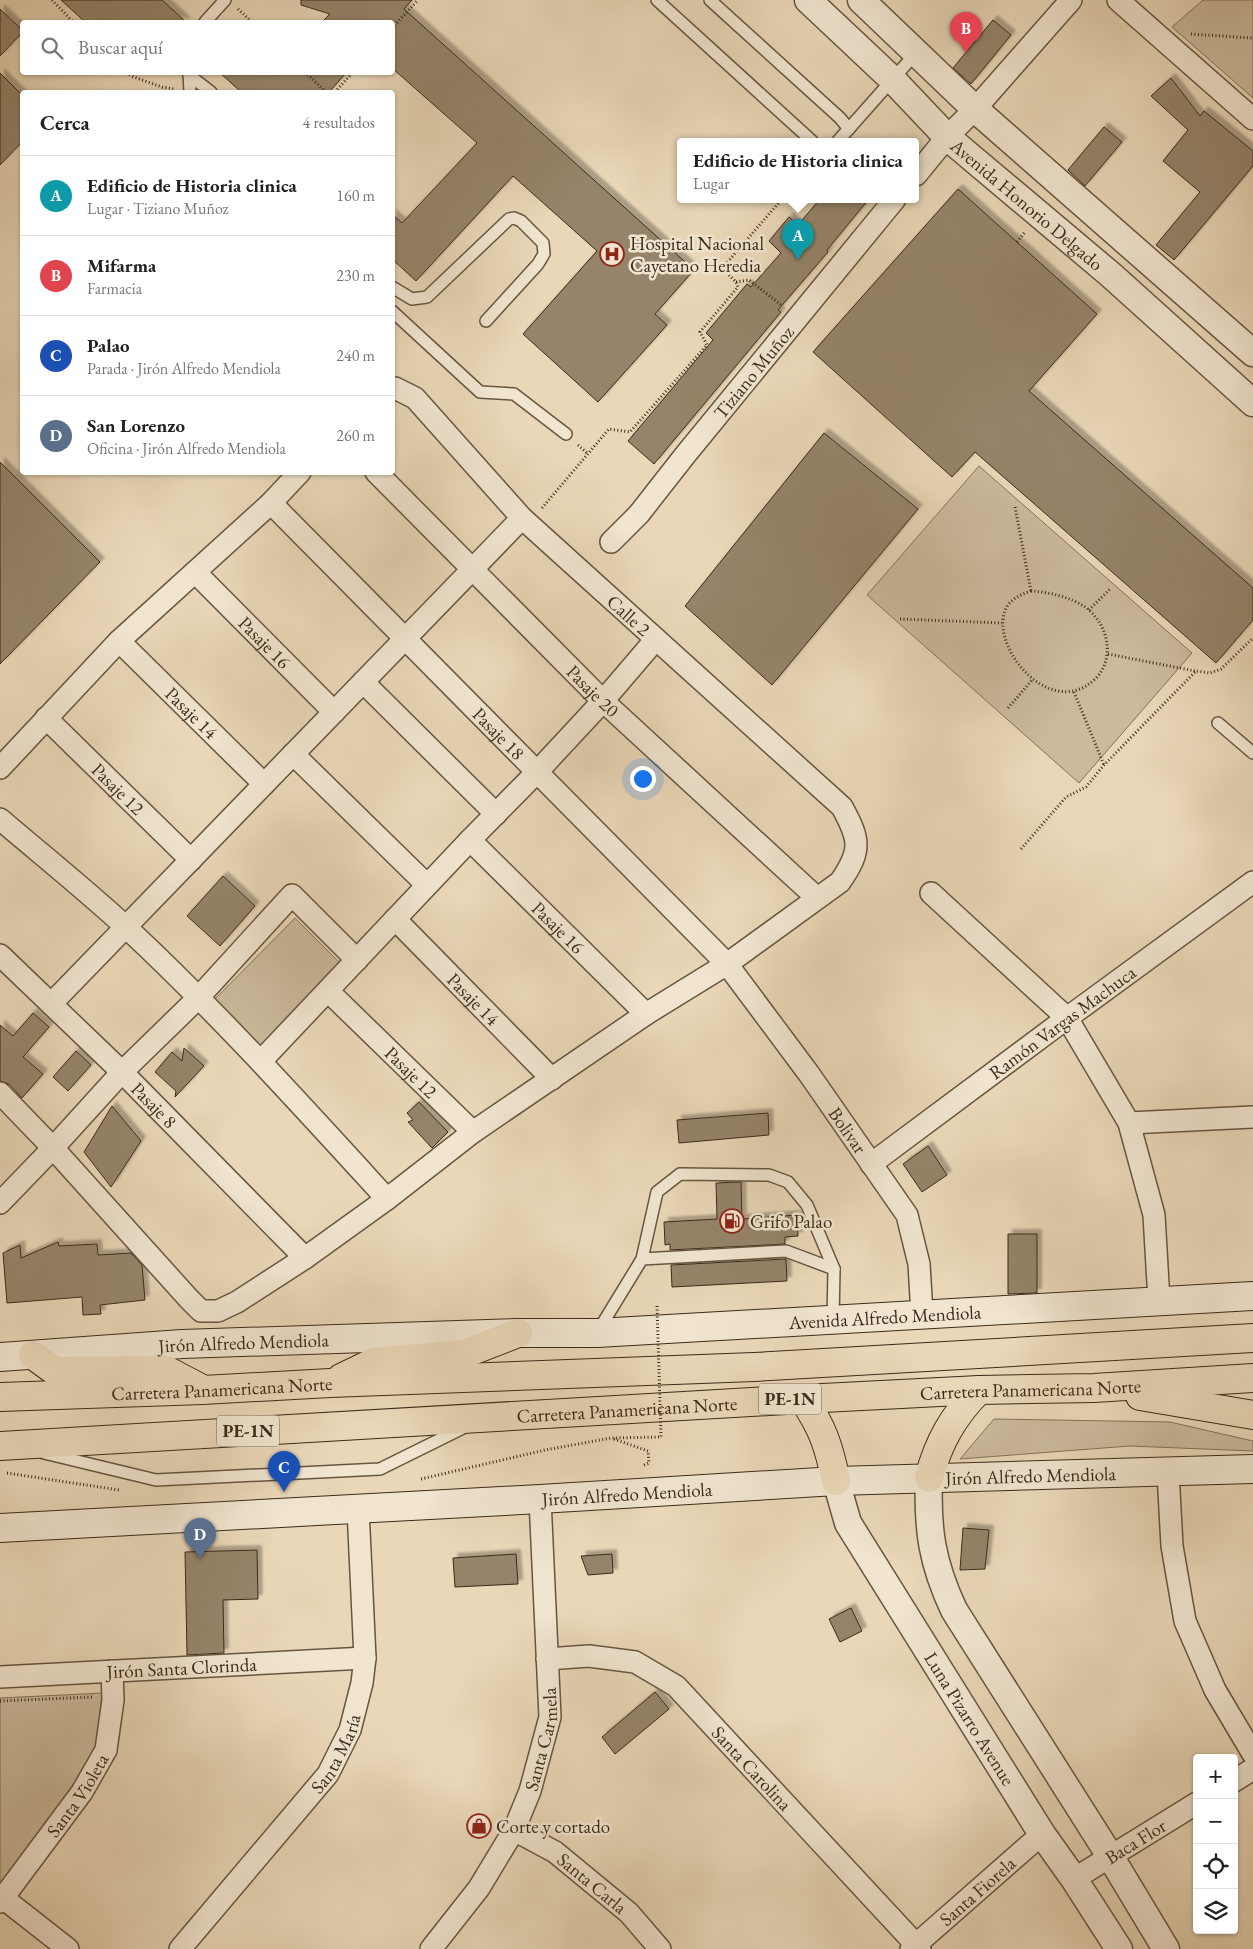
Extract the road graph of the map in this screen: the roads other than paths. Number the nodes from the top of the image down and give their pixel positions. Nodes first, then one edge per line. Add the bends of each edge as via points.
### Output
1 (657, 0) edge
2 (710, 0) edge
3 (808, 0) edge
4 (861, 0) edge
5 (1071, 0) edge
6 (1118, 0) edge
7 (230, 3) edge
8 (207, 20) edge
9 (916, 52) junction
10 (189, 75) edge
11 (190, 75) edge
12 (893, 80) junction
13 (190, 90) edge
14 (209, 90) edge
15 (975, 108) junction
16 (1253, 119) edge
17 (849, 129) junction
18 (947, 136) junction
19 (809, 138) edge
20 (841, 138) edge
21 (919, 170) edge
22 (892, 203) edge
23 (395, 289) edge
24 (395, 314) edge
25 (486, 320) dead end
26 (1253, 353) edge
27 (395, 388) edge
28 (1253, 403) edge
29 (566, 434) dead end
30 (297, 475) edge
31 (379, 475) edge
32 (271, 503) junction
33 (525, 521) junction
34 (611, 542) dead end
35 (473, 568) junction
36 (195, 572) junction
37 (405, 639) junction
38 (656, 639) junction
39 (119, 641) junction
40 (363, 682) junction
41 (604, 700) junction
42 (334, 712) junction
43 (46, 718) junction
44 (1218, 723) dead end
45 (1253, 753) edge
46 (293, 754) junction
47 (0, 768) edge
48 (537, 772) junction
49 (264, 784) junction
50 (496, 814) junction
51 (0, 819) edge
52 (470, 840) junction
53 (191, 860) junction
54 (1253, 882) edge
55 (427, 885) junction
56 (931, 893) dead end
57 (817, 898) junction
58 (395, 919) junction
59 (126, 927) junction
60 (0, 955) edge
61 (357, 960) junction
62 (727, 964) junction
63 (328, 991) junction
64 (198, 998) junction
65 (51, 1004) junction
66 (646, 1014) junction
67 (1067, 1018) junction
68 (261, 1061) junction
69 (122, 1072) junction
70 (552, 1079) junction
71 (0, 1093) edge
72 (1253, 1117) edge
73 (1129, 1123) junction
74 (473, 1132) junction
75 (53, 1148) junction
76 (872, 1164) junction
77 (387, 1199) junction
78 (0, 1203) edge
79 (304, 1258) junction
80 (642, 1259) junction
81 (834, 1269) junction
82 (1253, 1296) edge
83 (1159, 1301) junction
84 (922, 1314) junction
85 (833, 1320) junction
86 (518, 1333) junction
87 (598, 1333) junction
88 (1253, 1338) edge
89 (33, 1355) junction
90 (0, 1357) edge
91 (1253, 1378) edge
92 (330, 1383) junction
93 (1094, 1388) junction
94 (203, 1390) junction
95 (979, 1390) junction
96 (0, 1397) edge
97 (803, 1399) junction
98 (1253, 1415) edge
99 (485, 1418) junction
100 (5, 1445) edge
101 (1253, 1469) edge
102 (1168, 1473) junction
103 (929, 1478) junction
104 (836, 1481) junction
105 (540, 1499) junction
106 (358, 1509) junction
107 (0, 1528) edge
108 (365, 1658) junction
109 (547, 1658) junction
110 (112, 1671) junction
111 (0, 1677) edge
112 (1253, 1754) edge
113 (1253, 1769) edge
114 (1238, 1778) edge
115 (1193, 1805) edge
116 (514, 1830) junction
117 (1042, 1834) junction
118 (1110, 1856) junction
119 (1074, 1879) junction
120 (2, 1900) edge
121 (916, 1947) edge
122 (68, 1949) edge
123 (180, 1949) edge
124 (430, 1949) edge
125 (660, 1949) edge
126 (1119, 1949) edge
127 (1166, 1949) edge

1 - 19 lane
2 - 17 lane
3 - 12 street, Avenida Honorio Delgado
4 - 9 street, Avenida Honorio Delgado
5 - 15 street
6 - 16 street
7 - 8 lane
9 - 12 lane
9 - 15 street, Avenida Honorio Delgado
10 - 13 lane
11 - 14 lane
12 - 17 lane
12 - 18 street, Avenida Honorio Delgado
15 - 18 street
15 - 26 street, Avenida Honorio Delgado
17 - 20 lane
18 - 21 street
18 - 28 street, Avenida Honorio Delgado via 1111,275
22 - 34 street, Tiziano Muñoz via 639,514
23 - 25 lane via 412,299 427,297 509,219 514,218 544,243 544,254
24 - 29 lane via 480,392 514,394
27 - 33 street, Calle 2 via 415,398
30 - 32 street
31 - 35 street, Pasaje 20
32 - 36 street
32 - 37 street, Pasaje 18
33 - 35 street
33 - 38 street, Calle 2
35 - 37 street
35 - 41 street, Pasaje 20
36 - 39 street
36 - 42 street, Pasaje 16
37 - 40 street
37 - 48 street, Pasaje 18
38 - 41 street
38 - 57 street, Calle 2 via 842,807 852,826 857,846 852,864 840,882
39 - 43 street
39 - 49 street, Pasaje 14
40 - 42 street
40 - 50 street
41 - 48 street
41 - 57 street, Pasaje 20
42 - 46 street
43 - 47 street
43 - 53 street, Pasaje 12
44 - 45 lane
46 - 49 street
46 - 55 street
48 - 50 street
48 - 62 street, Pasaje 18
49 - 53 street
50 - 52 street
51 - 59 street
52 - 55 street
52 - 66 street, Pasaje 16
53 - 59 street
54 - 67 street, Ramón Vargas Machuca
55 - 58 street
56 - 67 street
57 - 62 street
58 - 61 street
58 - 70 street, Pasaje 14
59 - 64 street
59 - 65 street
60 - 65 street, Pasaje 8
61 - 63 street
61 - 64 street via 292,895
62 - 66 street
62 - 76 street, Bolivar
63 - 68 street
63 - 74 street, Pasaje 12
64 - 68 street
64 - 69 street
65 - 69 street, Pasaje 8
66 - 70 street
67 - 73 street
67 - 76 street, Ramón Vargas Machuca
68 - 77 street
69 - 75 street
69 - 79 street, Pasaje 8
70 - 74 street
71 - 75 street
72 - 73 street
73 - 83 street via 1154,1215
74 - 77 street
75 - 78 street
75 - 79 street via 201,1311 218,1311 231,1305
76 - 84 street, Bolivar via 907,1215 919,1264
77 - 79 street
80 - 81 lane via 786,1251
80 - 81 lane via 656,1192 680,1174 769,1175 788,1182 808,1205
80 - 87 lane
81 - 85 lane
82 - 83 main road, Avenida Alfredo Mendiola
83 - 84 main road, Avenida Alfredo Mendiola
84 - 85 main road, Avenida Alfredo Mendiola
85 - 87 main road, Avenida Alfredo Mendiola
86 - 87 main road, Avenida Alfredo Mendiola
86 - 89 main road, Jirón Alfredo Mendiola via 182,1344
86 - 92 highway via 464,1354 374,1362
88 - 92 highway, Carretera Panamericana Norte / PE-1N via 754,1367
89 - 90 main road, Jirón Alfredo Mendiola
89 - 94 highway via 55,1371 166,1370
91 - 93 highway, Carretera Panamericana Norte / PE-1N
92 - 94 highway, Carretera Panamericana Norte / PE-1N
93 - 95 highway, Carretera Panamericana Norte / PE-1N
93 - 98 highway
94 - 96 highway, Carretera Panamericana Norte / PE-1N
95 - 97 highway, Carretera Panamericana Norte / PE-1N
95 - 103 highway via 964,1405 944,1435
97 - 99 highway, Carretera Panamericana Norte / PE-1N
97 - 104 highway via 821,1426
99 - 100 highway, Carretera Panamericana Norte / PE-1N
99 - 100 lane via 380,1469 156,1480
101 - 102 main road, Jirón Alfredo Mendiola
102 - 103 main road, Jirón Alfredo Mendiola
102 - 112 street via 1172,1546 1185,1621 1215,1690
103 - 104 main road, Jirón Alfredo Mendiola
103 - 118 street via 928,1508 941,1583 954,1610
104 - 105 main road, Jirón Alfredo Mendiola
104 - 117 street, Luna Pizarro Avenue via 848,1523
105 - 106 main road, Jirón Alfredo Mendiola
105 - 109 street, Santa Carmela
106 - 107 main road, Jirón Alfredo Mendiola
106 - 108 street, Santa María
108 - 110 street, Jirón Santa Clorinda
108 - 123 street, Santa María via 350,1730 328,1774
109 - 116 street, Santa Carmela via 550,1717 530,1791
109 - 121 street, Santa Carolina via 589,1656 635,1662 676,1686
110 - 111 street, Jirón Santa Clorinda
110 - 120 street, Santa Violeta via 113,1700 106,1750 82,1792
113 - 114 street
115 - 118 street, Baca Flor
116 - 124 street, Santa Carmela via 479,1888
116 - 125 street, Santa Carla via 555,1852 629,1913
117 - 119 street, Luna Pizarro Avenue
117 - 121 street, Santa Fiorela
118 - 119 street, Baca Flor
118 - 127 street
119 - 126 street, Luna Pizarro Avenue
120 - 122 street

